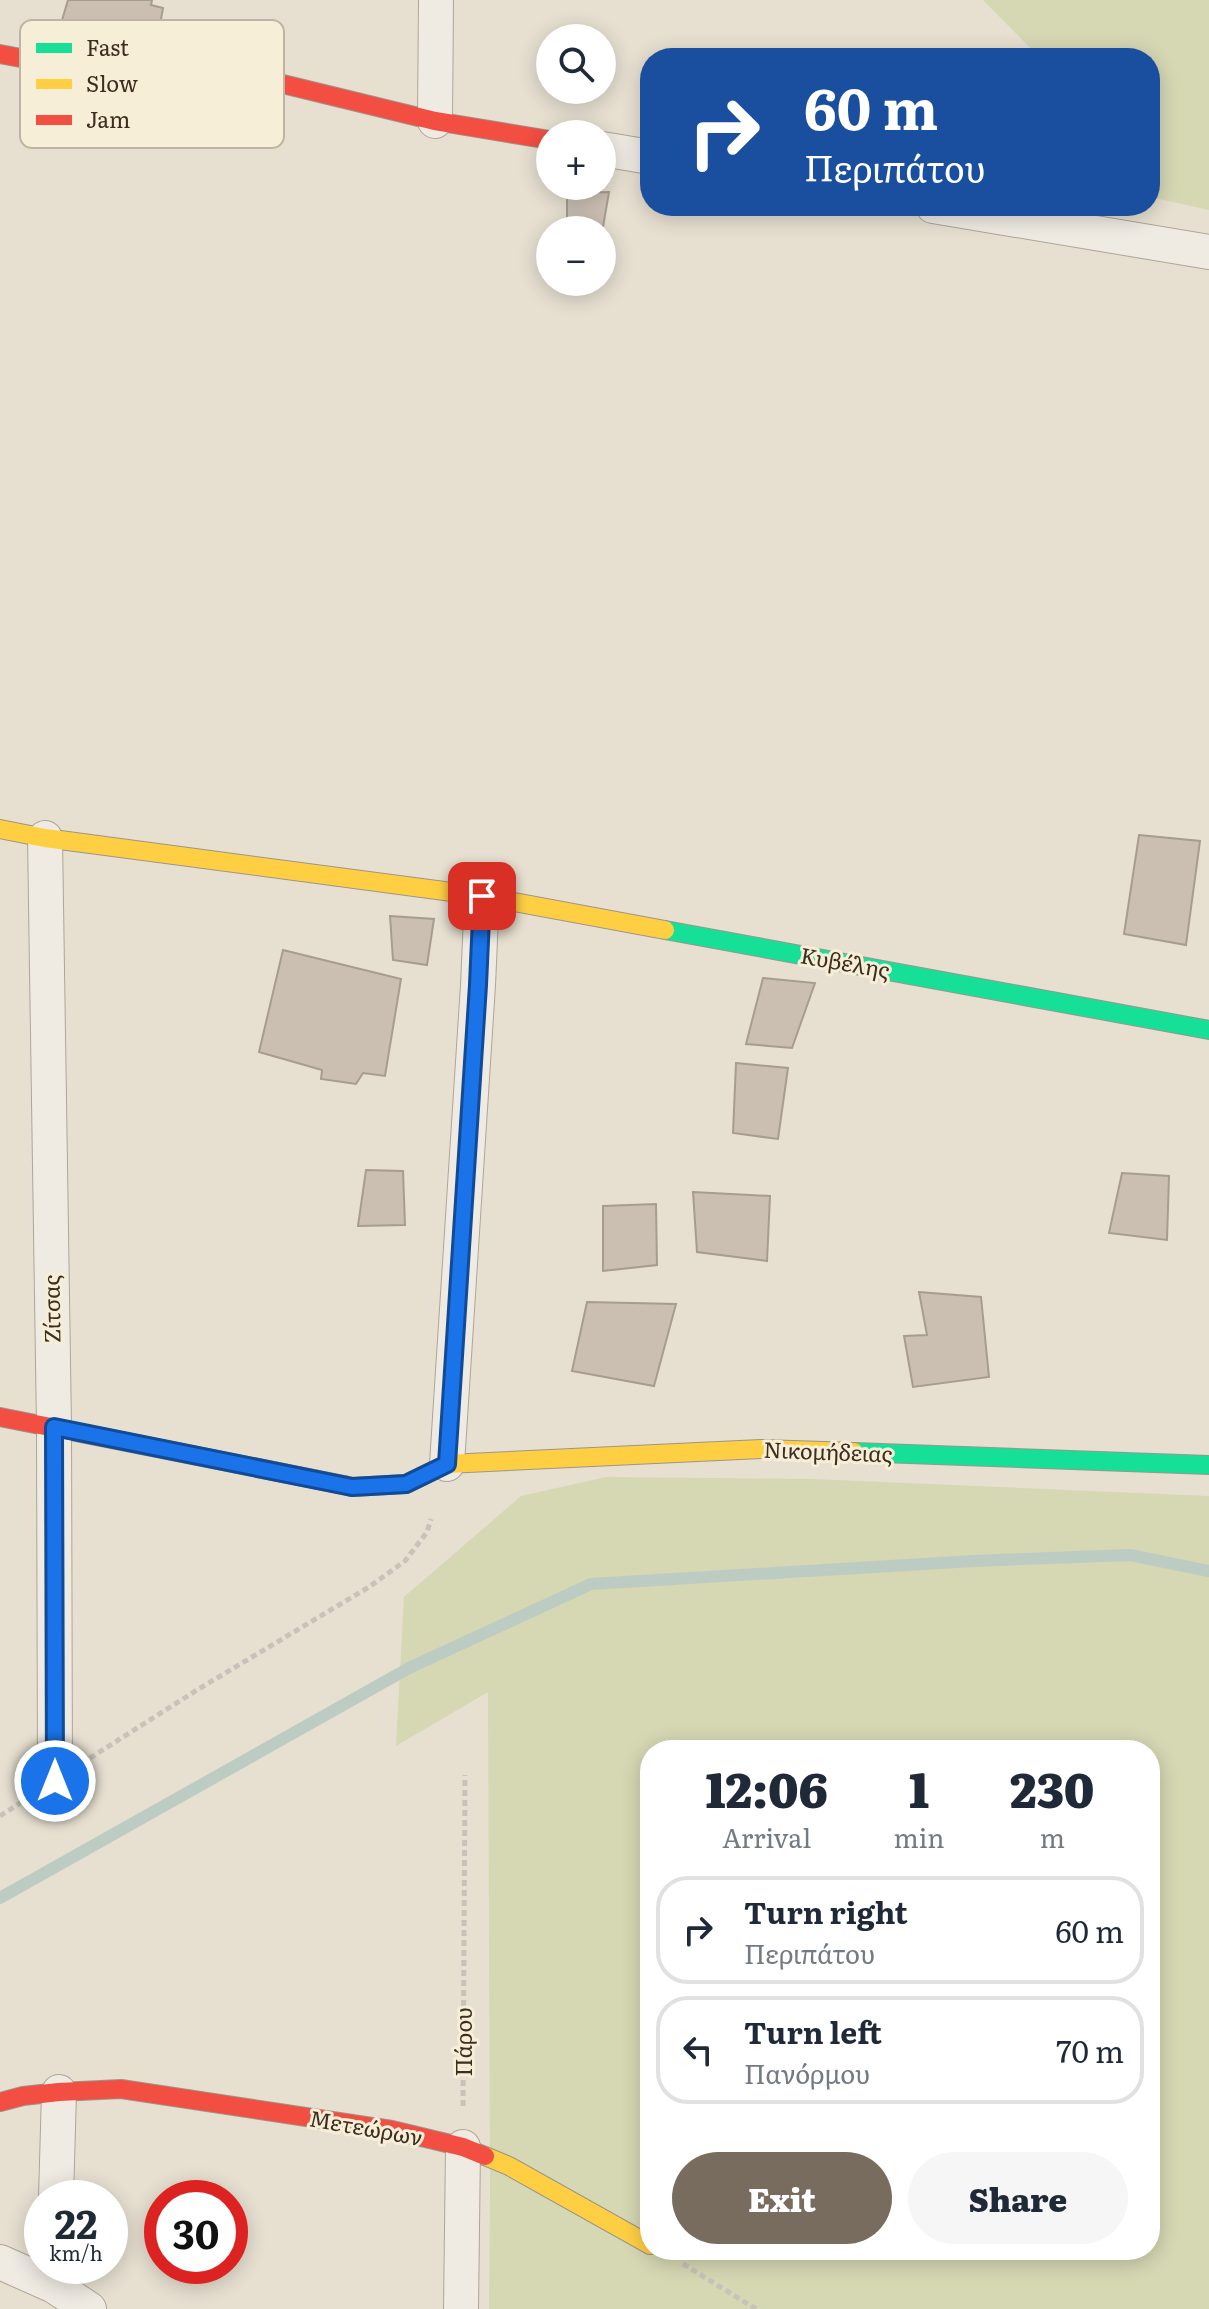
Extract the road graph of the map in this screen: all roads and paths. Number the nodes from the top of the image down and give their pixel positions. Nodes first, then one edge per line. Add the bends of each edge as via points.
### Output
1 (436, 0) edge
2 (0, 54) edge
3 (20, 58) edge
4 (284, 84) edge
5 (435, 121) junction
6 (536, 138) edge
7 (616, 151) edge
8 (640, 155) edge
9 (993, 216) edge
10 (1209, 252) edge
11 (0, 829) edge
12 (45, 838) junction
13 (482, 896) junction
14 (1209, 1030) edge
15 (0, 1417) edge
16 (54, 1427) junction
17 (447, 1464) junction
18 (1209, 1465) edge
19 (465, 1775) dead end
20 (55, 1781) junction
21 (0, 1816) edge
22 (59, 2092) junction
23 (0, 2102) edge
24 (463, 2147) junction
25 (57, 2180) edge
26 (640, 2239) edge
27 (676, 2260) edge
28 (0, 2262) edge
29 (54, 2287) edge
30 (89, 2309) edge
31 (461, 2309) edge
32 (756, 2309) edge

1 - 5 street
2 - 3 street
4 - 5 street
5 - 6 street
7 - 8 street
9 - 10 street
11 - 12 street, Κυβέλης
12 - 13 street, Κυβέλης
12 - 16 street, Ζίτσας
13 - 14 street, Κυβέλης
13 - 17 street
15 - 16 street
16 - 17 street via 352,1487 406,1484
16 - 20 street, Ζίτσας
17 - 18 street, Νικομήδειας via 761,1449
17 - 20 path via 427,1532 405,1561
19 - 24 path, Πάρου
20 - 21 path
22 - 23 street, Μετεώρων
22 - 24 street, Μετεώρων via 121,2089 392,2130
22 - 25 street
24 - 26 street, Μετεώρων via 509,2166
24 - 31 street
27 - 32 path
28 - 29 street
29 - 30 street

